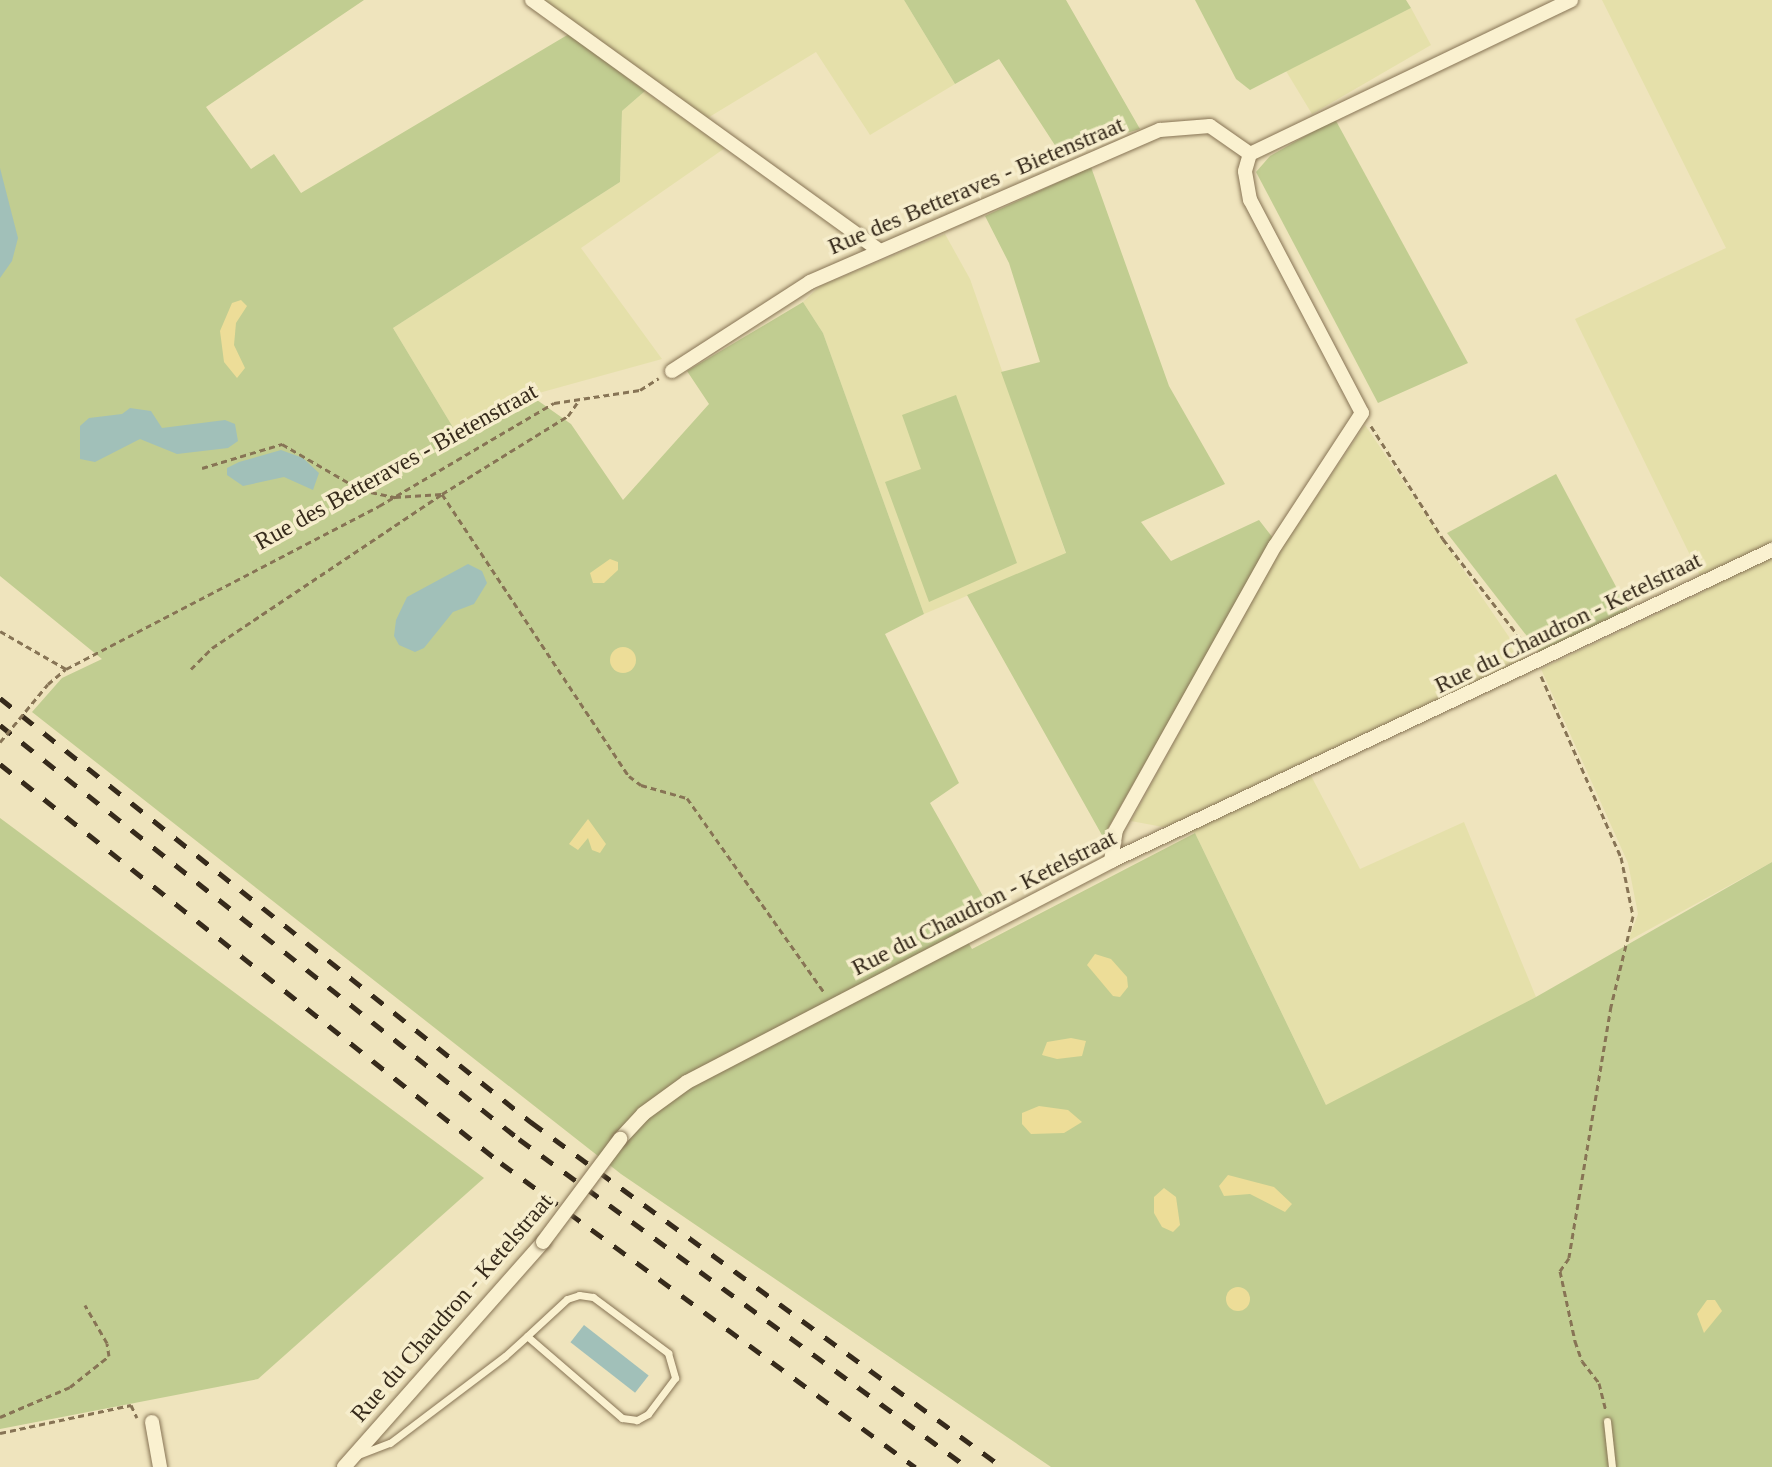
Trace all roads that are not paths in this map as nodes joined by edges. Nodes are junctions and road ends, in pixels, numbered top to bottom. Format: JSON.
{"nodes":[{"id":1,"x":532,"y":0,"type":"edge"},
{"id":2,"x":1571,"y":0,"type":"edge"},
{"id":3,"x":1250,"y":154,"type":"junction"},
{"id":4,"x":878,"y":250,"type":"junction"},
{"id":5,"x":672,"y":371,"type":"road end"},
{"id":6,"x":1772,"y":550,"type":"edge"},
{"id":7,"x":1111,"y":861,"type":"junction"},
{"id":8,"x":527,"y":1336,"type":"junction"},
{"id":9,"x":1607,"y":1421,"type":"road end"},
{"id":10,"x":152,"y":1422,"type":"dead end"},
{"id":11,"x":348,"y":1462,"type":"edge"},
{"id":12,"x":160,"y":1467,"type":"edge"},
{"id":13,"x":1612,"y":1467,"type":"edge"}],
"edges":[{"from":1,"to":4,"type":"street"},
{"from":2,"to":3,"type":"street"},
{"from":3,"to":4,"type":"street","name":"Rue des Betteraves - Bietenstraat"},
{"from":3,"to":7,"type":"street"},
{"from":4,"to":5,"type":"street","name":"Rue des Betteraves - Bietenstraat"},
{"from":6,"to":7,"type":"street","name":"Rue du Chaudron - Ketelstraat"},
{"from":7,"to":11,"type":"street","name":"Rue du Chaudron - Ketelstraat","bridge":true},
{"from":8,"to":8,"type":"lane"},
{"from":8,"to":11,"type":"lane"},
{"from":9,"to":13,"type":"lane"},
{"from":10,"to":12,"type":"street"}]}
